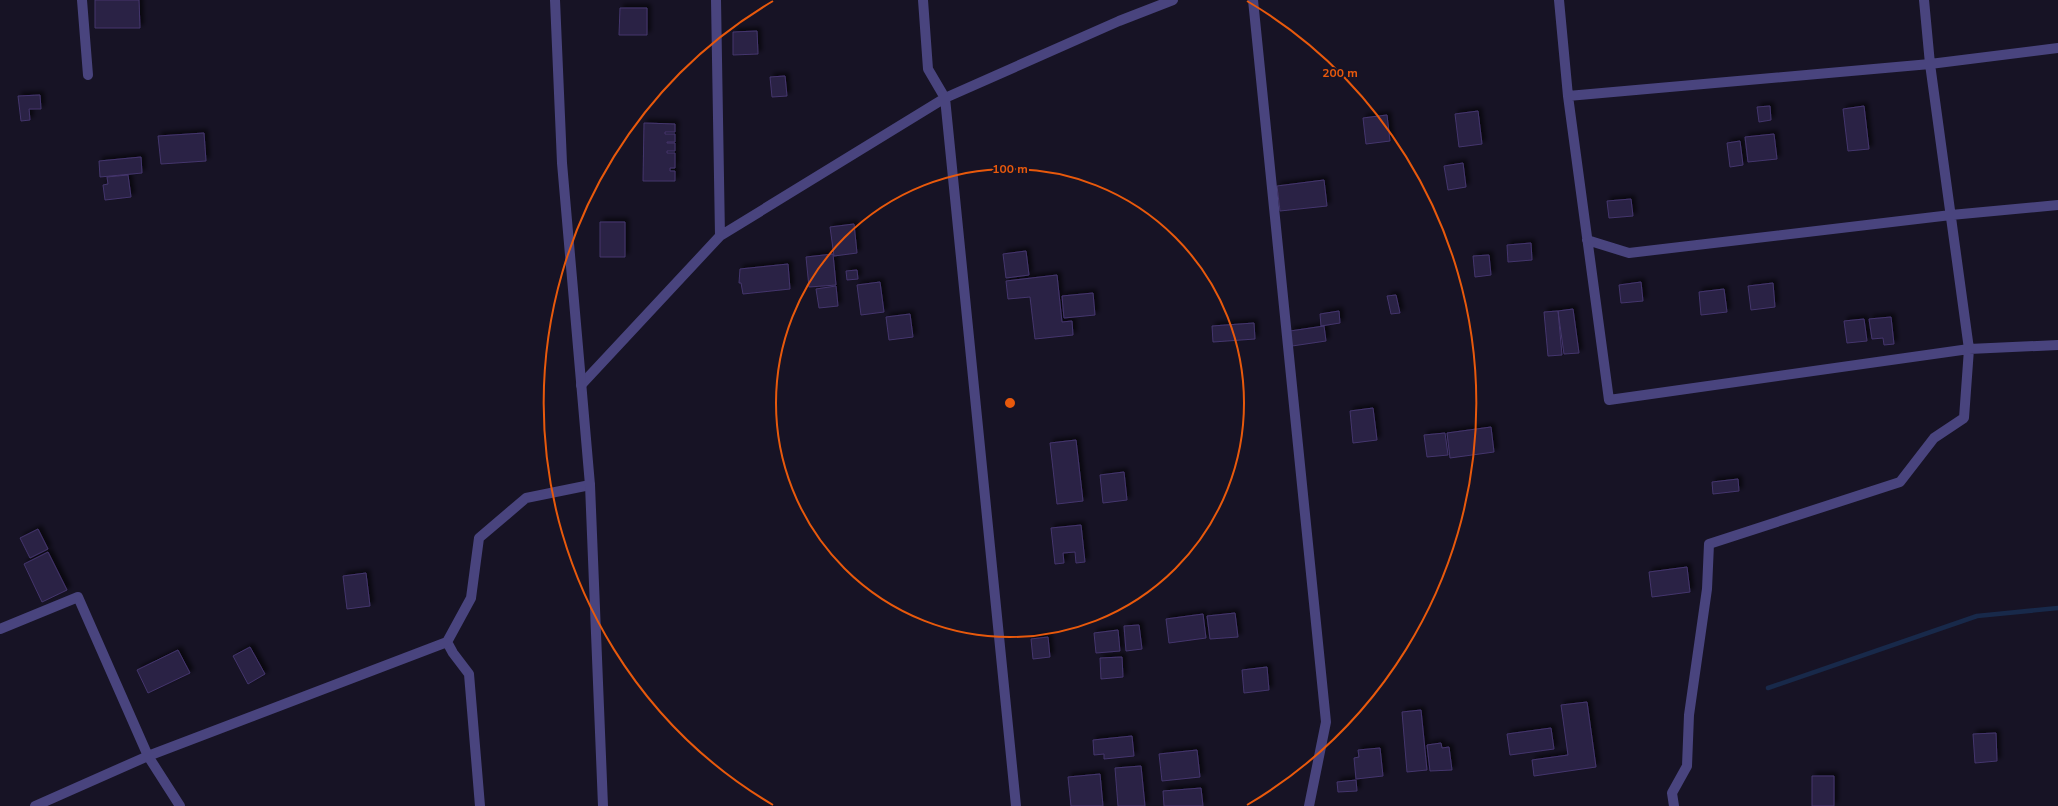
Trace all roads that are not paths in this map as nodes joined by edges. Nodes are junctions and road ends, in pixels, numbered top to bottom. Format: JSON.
{"nodes":[{"id":1,"x":82,"y":0,"type":"edge"},
{"id":2,"x":555,"y":0,"type":"edge"},
{"id":3,"x":716,"y":0,"type":"edge"},
{"id":4,"x":923,"y":0,"type":"edge"},
{"id":5,"x":1173,"y":0,"type":"edge"},
{"id":6,"x":1253,"y":0,"type":"edge"},
{"id":7,"x":1558,"y":0,"type":"edge"},
{"id":8,"x":1924,"y":0,"type":"edge"},
{"id":9,"x":2058,"y":48,"type":"edge"},
{"id":10,"x":1930,"y":64,"type":"junction"},
{"id":11,"x":88,"y":75,"type":"dead end"},
{"id":12,"x":1568,"y":96,"type":"junction"},
{"id":13,"x":945,"y":98,"type":"junction"},
{"id":14,"x":2058,"y":205,"type":"edge"},
{"id":15,"x":1951,"y":215,"type":"junction"},
{"id":16,"x":720,"y":236,"type":"junction"},
{"id":17,"x":1587,"y":240,"type":"junction"},
{"id":18,"x":2058,"y":345,"type":"edge"},
{"id":19,"x":1969,"y":349,"type":"junction"},
{"id":20,"x":581,"y":385,"type":"junction"},
{"id":21,"x":590,"y":485,"type":"junction"},
{"id":22,"x":0,"y":629,"type":"edge"},
{"id":23,"x":447,"y":642,"type":"junction"},
{"id":24,"x":148,"y":756,"type":"junction"},
{"id":25,"x":35,"y":806,"type":"edge"},
{"id":26,"x":180,"y":806,"type":"edge"},
{"id":27,"x":480,"y":806,"type":"edge"},
{"id":28,"x":603,"y":806,"type":"edge"},
{"id":29,"x":1016,"y":806,"type":"edge"},
{"id":30,"x":1309,"y":806,"type":"edge"},
{"id":31,"x":1674,"y":806,"type":"edge"}],
"edges":[{"from":1,"to":11,"type":"street"},
{"from":2,"to":20,"type":"street"},
{"from":3,"to":16,"type":"street"},
{"from":4,"to":13,"type":"street"},
{"from":5,"to":13,"type":"street"},
{"from":6,"to":30,"type":"street"},
{"from":7,"to":12,"type":"street"},
{"from":8,"to":10,"type":"street"},
{"from":9,"to":10,"type":"street"},
{"from":10,"to":12,"type":"street"},
{"from":10,"to":15,"type":"street"},
{"from":12,"to":17,"type":"street"},
{"from":13,"to":16,"type":"street"},
{"from":13,"to":29,"type":"street"},
{"from":14,"to":15,"type":"street"},
{"from":15,"to":17,"type":"street"},
{"from":15,"to":19,"type":"street"},
{"from":16,"to":20,"type":"street"},
{"from":17,"to":19,"type":"street"},
{"from":18,"to":19,"type":"street"},
{"from":19,"to":31,"type":"street"},
{"from":20,"to":21,"type":"street"},
{"from":21,"to":23,"type":"street"},
{"from":21,"to":28,"type":"street"},
{"from":22,"to":24,"type":"street"},
{"from":23,"to":24,"type":"street"},
{"from":23,"to":27,"type":"street"},
{"from":24,"to":25,"type":"street"},
{"from":24,"to":26,"type":"street"}]}
